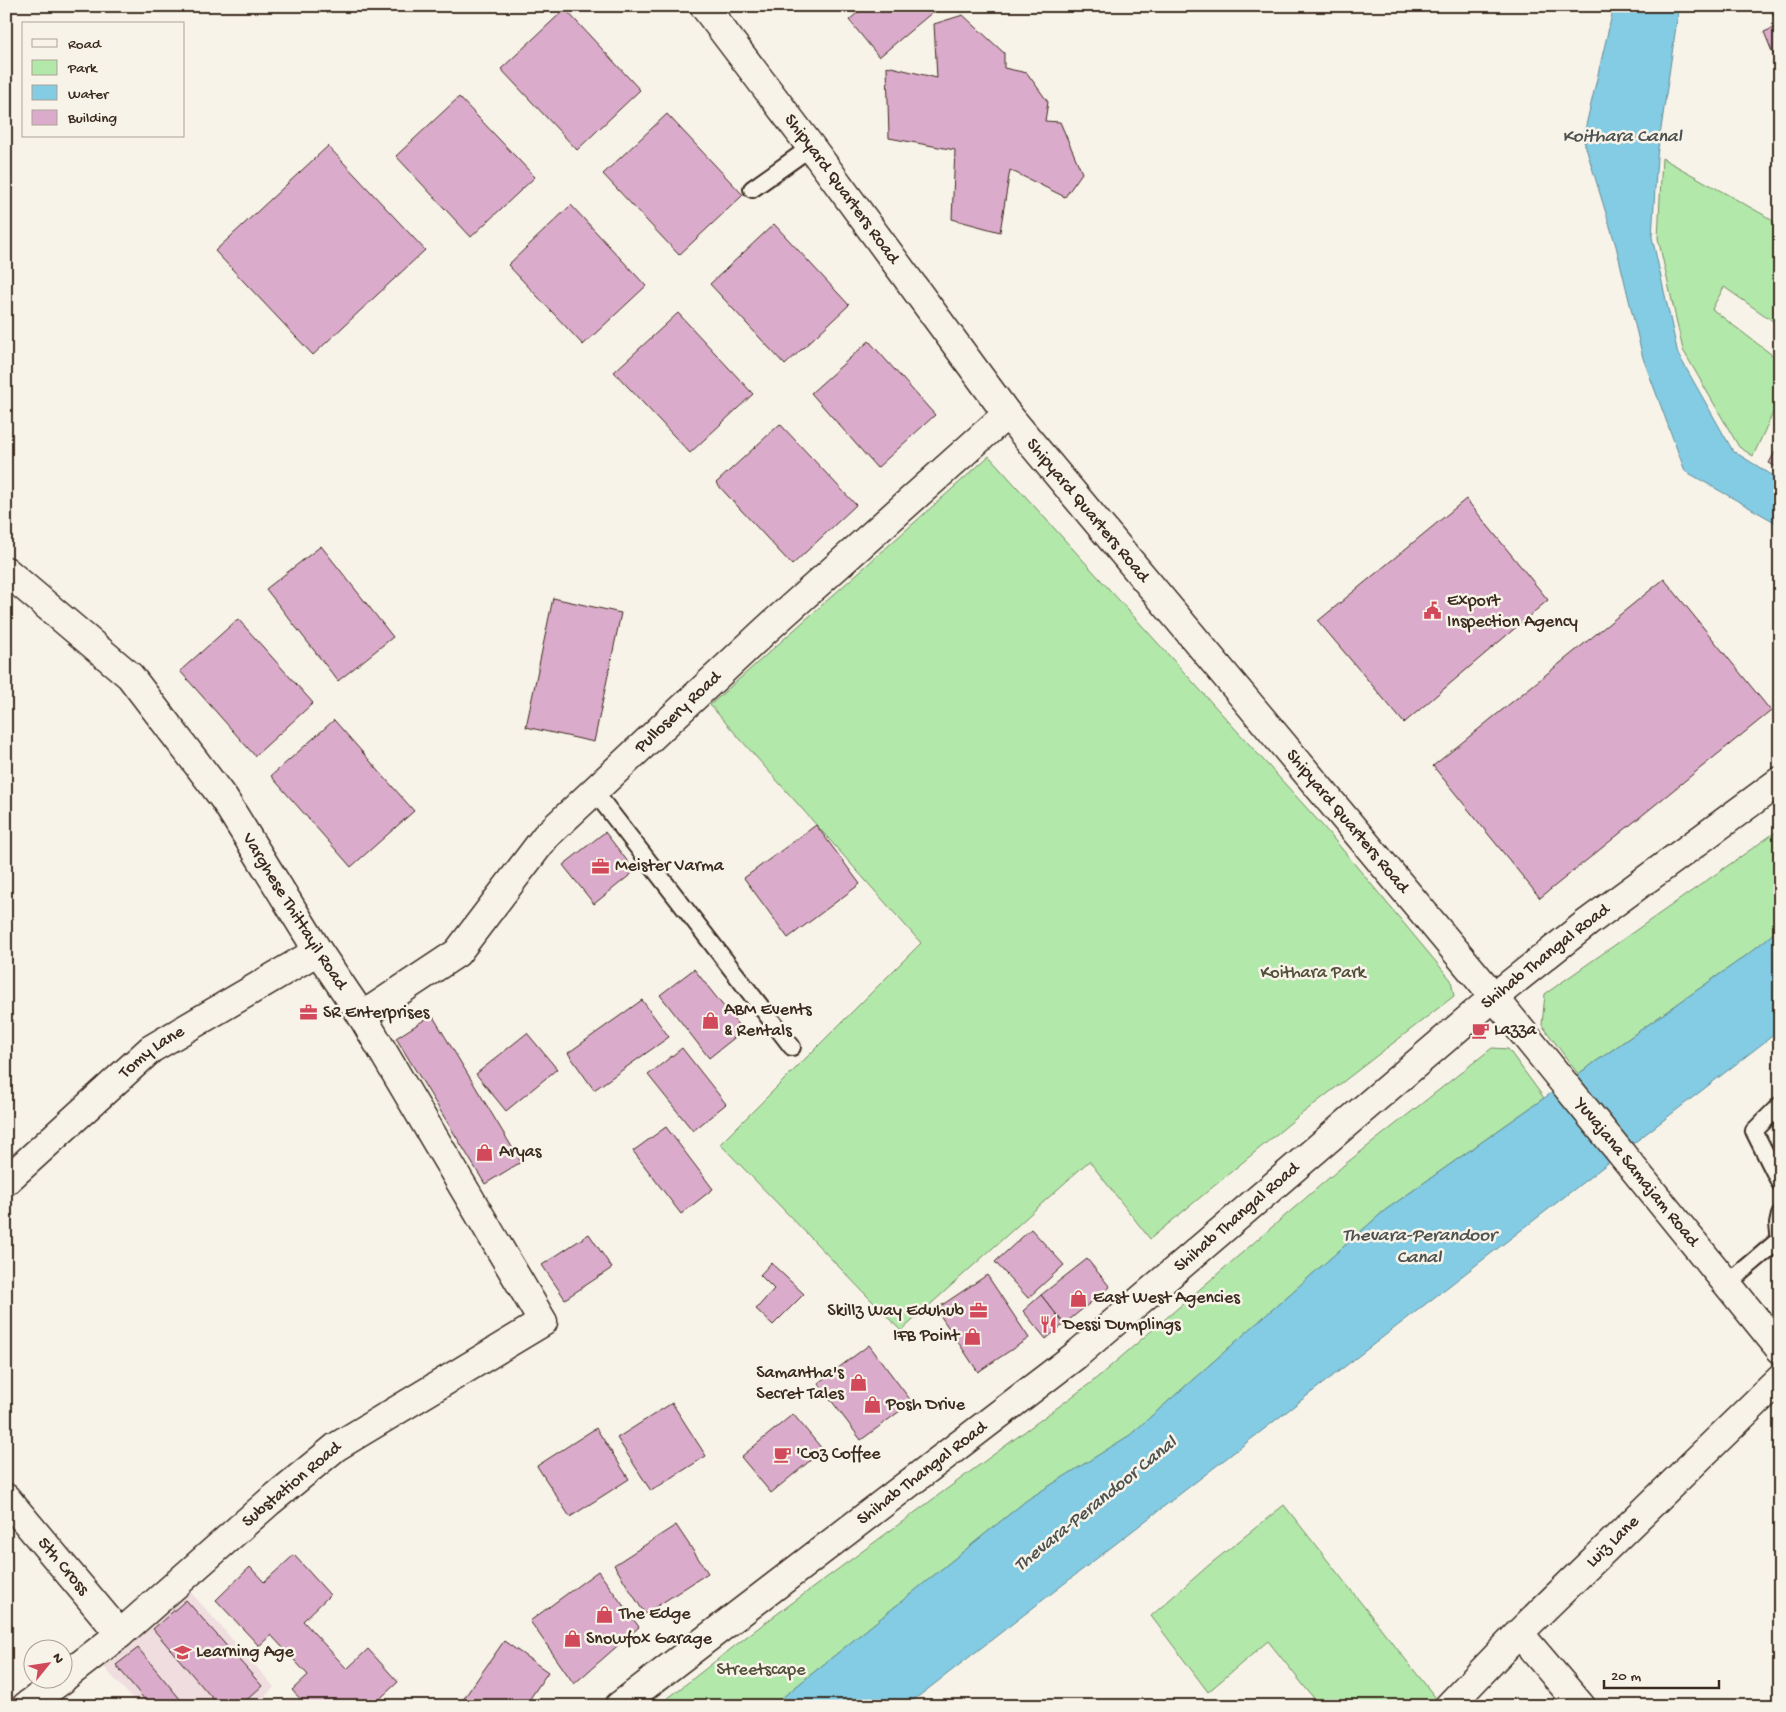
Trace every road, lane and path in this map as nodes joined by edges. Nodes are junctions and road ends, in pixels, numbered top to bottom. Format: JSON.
{"nodes":[{"id":1,"x":704,"y":6,"type":"edge"},
{"id":2,"x":811,"y":147,"type":"junction"},
{"id":3,"x":752,"y":189,"type":"dead end"},
{"id":4,"x":1007,"y":414,"type":"junction"},
{"id":5,"x":6,"y":571,"type":"edge"},
{"id":6,"x":1780,"y":781,"type":"edge"},
{"id":7,"x":594,"y":791,"type":"junction"},
{"id":8,"x":318,"y":951,"type":"junction"},
{"id":9,"x":1494,"y":997,"type":"junction"},
{"id":10,"x":362,"y":1016,"type":"junction"},
{"id":11,"x":792,"y":1046,"type":"dead end"},
{"id":12,"x":1780,"y":1105,"type":"edge"},
{"id":13,"x":6,"y":1181,"type":"edge"},
{"id":14,"x":1780,"y":1183,"type":"edge"},
{"id":15,"x":1780,"y":1215,"type":"edge"},
{"id":16,"x":1780,"y":1241,"type":"edge"},
{"id":17,"x":1727,"y":1284,"type":"junction"},
{"id":18,"x":543,"y":1322,"type":"joint"},
{"id":19,"x":1780,"y":1350,"type":"edge"},
{"id":20,"x":1780,"y":1380,"type":"edge"},
{"id":21,"x":6,"y":1498,"type":"edge"},
{"id":22,"x":1519,"y":1633,"type":"junction"},
{"id":23,"x":120,"y":1634,"type":"junction"},
{"id":24,"x":72,"y":1671,"type":"edge"},
{"id":25,"x":47,"y":1690,"type":"edge"},
{"id":26,"x":26,"y":1706,"type":"edge"},
{"id":27,"x":619,"y":1706,"type":"edge"},
{"id":28,"x":1449,"y":1706,"type":"edge"},
{"id":29,"x":1581,"y":1706,"type":"edge"}],
"edges":[{"from":1,"to":2,"type":"street","name":"Shipyard Quarters Road"},
{"from":2,"to":3,"type":"lane"},
{"from":2,"to":4,"type":"street","name":"Shipyard Quarters Road"},
{"from":4,"to":7,"type":"street","name":"Pullosery Road"},
{"from":4,"to":9,"type":"street","name":"Shipyard Quarters Road"},
{"from":5,"to":8,"type":"street","name":"Varghese Thittayil Road"},
{"from":6,"to":9,"type":"street","name":"Shihab Thangal Road"},
{"from":7,"to":10,"type":"street","name":"Pullosery Road"},
{"from":7,"to":11,"type":"lane"},
{"from":8,"to":10,"type":"street","name":"Varghese Thittayil Road"},
{"from":8,"to":13,"type":"street","name":"Tomy Lane"},
{"from":9,"to":17,"type":"street","name":"Yuvajana Samajam Road"},
{"from":9,"to":27,"type":"street","name":"Shihab Thangal Road"},
{"from":10,"to":18,"type":"street","name":"Varghese Thittayil Road"},
{"from":12,"to":14,"type":"lane"},
{"from":15,"to":16,"type":"lane"},
{"from":16,"to":17,"type":"lane"},
{"from":17,"to":19,"type":"street","name":"Yuvajana Samajam Road"},
{"from":18,"to":23,"type":"street","name":"Substation Road"},
{"from":20,"to":22,"type":"street","name":"Luiz Lane"},
{"from":21,"to":23,"type":"street","name":"5th Cross"},
{"from":22,"to":28,"type":"street","name":"Luiz Lane"},
{"from":22,"to":29,"type":"street"},
{"from":23,"to":24,"type":"street","name":"Substation Road"},
{"from":25,"to":26,"type":"street","name":"Substation Road"}]}
